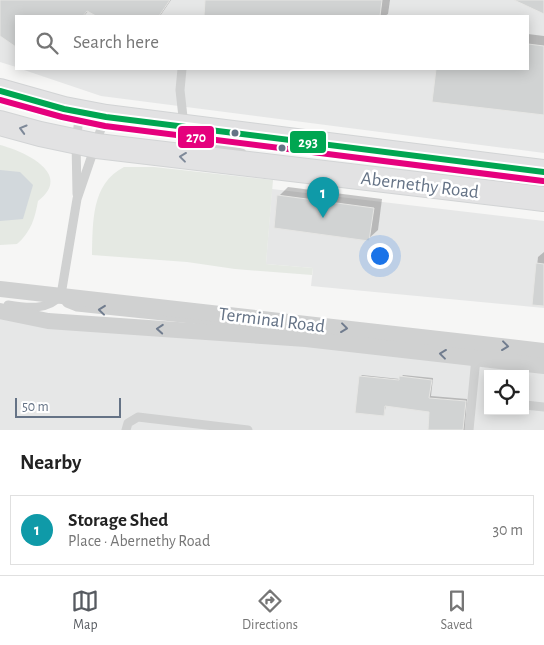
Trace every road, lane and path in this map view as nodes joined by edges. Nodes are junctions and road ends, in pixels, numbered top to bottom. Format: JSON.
{"nodes":[{"id":1,"x":182,"y":70,"type":"edge"},
{"id":2,"x":0,"y":91,"type":"edge"},
{"id":3,"x":80,"y":112,"type":"junction"},
{"id":4,"x":106,"y":117,"type":"junction"},
{"id":5,"x":0,"y":122,"type":"edge"},
{"id":6,"x":184,"y":126,"type":"junction"},
{"id":7,"x":86,"y":142,"type":"junction"},
{"id":8,"x":273,"y":168,"type":"junction"},
{"id":9,"x":544,"y":172,"type":"edge"},
{"id":10,"x":77,"y":199,"type":"junction"},
{"id":11,"x":544,"y":199,"type":"edge"},
{"id":12,"x":0,"y":288,"type":"edge"},
{"id":13,"x":61,"y":295,"type":"junction"},
{"id":14,"x":0,"y":304,"type":"edge"},
{"id":15,"x":0,"y":311,"type":"edge"},
{"id":16,"x":306,"y":339,"type":"junction"},
{"id":17,"x":544,"y":351,"type":"edge"},
{"id":18,"x":476,"y":358,"type":"junction"},
{"id":19,"x":544,"y":366,"type":"edge"},
{"id":20,"x":529,"y":405,"type":"edge"},
{"id":21,"x":544,"y":407,"type":"edge"},
{"id":22,"x":126,"y":430,"type":"edge"},
{"id":23,"x":248,"y":430,"type":"edge"},
{"id":24,"x":469,"y":430,"type":"edge"}],
"edges":[{"from":1,"to":6,"type":"lane"},
{"from":2,"to":3,"type":"main road","name":"Abernethy Road"},
{"from":3,"to":4,"type":"main road","name":"Abernethy Road"},
{"from":3,"to":7,"type":"lane"},
{"from":4,"to":6,"type":"main road","name":"Abernethy Road"},
{"from":4,"to":7,"type":"lane"},
{"from":7,"to":5,"type":"main road","name":"Abernethy Road","one_way":true},
{"from":6,"to":8,"type":"lane"},
{"from":6,"to":9,"type":"main road","name":"Abernethy Road"},
{"from":8,"to":7,"type":"main road","name":"Abernethy Road","one_way":true},
{"from":7,"to":10,"type":"lane"},
{"from":7,"to":10,"type":"lane"},
{"from":8,"to":11,"type":"main road","name":"Abernethy Road"},
{"from":10,"to":13,"type":"lane"},
{"from":12,"to":13,"type":"street","name":"Terminal Road"},
{"from":13,"to":14,"type":"lane"},
{"from":16,"to":13,"type":"lane","one_way":true},
{"from":13,"to":17,"type":"street","name":"Terminal Road","one_way":true},
{"from":16,"to":15,"type":"street","one_way":true},
{"from":18,"to":16,"type":"street","one_way":true},
{"from":18,"to":19,"type":"street"},
{"from":18,"to":24,"type":"lane"},
{"from":20,"to":21,"type":"lane"},
{"from":22,"to":23,"type":"lane"}]}
